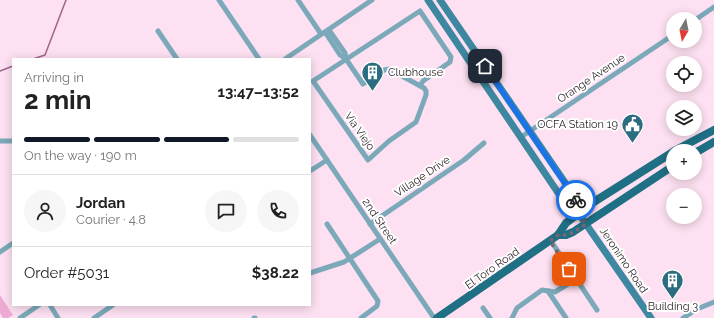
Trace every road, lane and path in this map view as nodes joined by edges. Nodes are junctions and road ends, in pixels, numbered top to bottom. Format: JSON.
{"nodes":[{"id":1,"x":219,"y":0,"type":"edge"},
{"id":2,"x":298,"y":0,"type":"edge"},
{"id":3,"x":372,"y":0,"type":"edge"},
{"id":4,"x":428,"y":0,"type":"edge"},
{"id":5,"x":440,"y":0,"type":"edge"},
{"id":6,"x":714,"y":8,"type":"edge"},
{"id":7,"x":702,"y":16,"type":"edge"},
{"id":8,"x":158,"y":31,"type":"dead end"},
{"id":9,"x":325,"y":32,"type":"junction"},
{"id":10,"x":666,"y":40,"type":"edge"},
{"id":11,"x":176,"y":58,"type":"edge"},
{"id":12,"x":258,"y":58,"type":"edge"},
{"id":13,"x":286,"y":58,"type":"edge"},
{"id":14,"x":346,"y":59,"type":"junction"},
{"id":15,"x":420,"y":86,"type":"junction"},
{"id":16,"x":714,"y":130,"type":"edge"},
{"id":17,"x":530,"y":132,"type":"junction"},
{"id":18,"x":311,"y":136,"type":"edge"},
{"id":19,"x":521,"y":137,"type":"junction"},
{"id":20,"x":12,"y":140,"type":"edge"},
{"id":21,"x":0,"y":141,"type":"edge"},
{"id":22,"x":714,"y":142,"type":"edge"},
{"id":23,"x":484,"y":143,"type":"dead end"},
{"id":24,"x":687,"y":144,"type":"edge"},
{"id":25,"x":702,"y":149,"type":"edge"},
{"id":26,"x":666,"y":156,"type":"edge"},
{"id":27,"x":327,"y":160,"type":"junction"},
{"id":28,"x":311,"y":170,"type":"edge"},
{"id":29,"x":666,"y":171,"type":"edge"},
{"id":30,"x":579,"y":214,"type":"junction"},
{"id":31,"x":327,"y":224,"type":"dead end"},
{"id":32,"x":370,"y":224,"type":"junction"},
{"id":33,"x":586,"y":224,"type":"junction"},
{"id":34,"x":558,"y":235,"type":"junction"},
{"id":35,"x":380,"y":239,"type":"junction"},
{"id":36,"x":550,"y":241,"type":"junction"},
{"id":37,"x":12,"y":246,"type":"edge"},
{"id":38,"x":0,"y":252,"type":"edge"},
{"id":39,"x":350,"y":258,"type":"junction"},
{"id":40,"x":311,"y":273,"type":"edge"},
{"id":41,"x":576,"y":279,"type":"junction"},
{"id":42,"x":548,"y":291,"type":"junction"},
{"id":43,"x":714,"y":302,"type":"edge"},
{"id":44,"x":38,"y":306,"type":"edge"},
{"id":45,"x":51,"y":306,"type":"edge"},
{"id":46,"x":112,"y":306,"type":"edge"},
{"id":47,"x":484,"y":308,"type":"dead end"},
{"id":48,"x":597,"y":310,"type":"dead end"},
{"id":49,"x":20,"y":318,"type":"edge"},
{"id":50,"x":58,"y":318,"type":"edge"},
{"id":51,"x":94,"y":318,"type":"edge"},
{"id":52,"x":361,"y":318,"type":"edge"},
{"id":53,"x":434,"y":318,"type":"edge"},
{"id":54,"x":437,"y":318,"type":"edge"},
{"id":55,"x":490,"y":318,"type":"edge"},
{"id":56,"x":512,"y":318,"type":"edge"},
{"id":57,"x":566,"y":318,"type":"edge"},
{"id":58,"x":651,"y":318,"type":"edge"},
{"id":59,"x":683,"y":318,"type":"edge"}],
"edges":[{"from":1,"to":12,"type":"street"},
{"from":2,"to":9,"type":"street"},
{"from":3,"to":9,"type":"street"},
{"from":4,"to":19,"type":"main road","name":"Jeronimo Road"},
{"from":5,"to":17,"type":"main road","name":"Jeronimo Road"},
{"from":6,"to":7,"type":"street"},
{"from":8,"to":11,"type":"street"},
{"from":9,"to":13,"type":"street"},
{"from":9,"to":14,"type":"street"},
{"from":10,"to":17,"type":"street","name":"Orange Avenue"},
{"from":14,"to":15,"type":"street"},
{"from":14,"to":15,"type":"street","name":"Via Viejo"},
{"from":14,"to":15,"type":"street","name":"Via Viejo"},
{"from":16,"to":24,"type":"main road","name":"El Toro Road"},
{"from":17,"to":19,"type":"street","name":"Orange Avenue"},
{"from":17,"to":30,"type":"main road","name":"Jeronimo Road"},
{"from":18,"to":27,"type":"street","name":"2nd Street"},
{"from":19,"to":30,"type":"main road","name":"Jeronimo Road"},
{"from":20,"to":21,"type":"street"},
{"from":22,"to":25,"type":"main road"},
{"from":23,"to":32,"type":"street","name":"Village Drive"},
{"from":26,"to":30,"type":"main road","name":"El Toro Road"},
{"from":27,"to":28,"type":"street"},
{"from":27,"to":32,"type":"street","name":"2nd Street"},
{"from":29,"to":33,"type":"main road","name":"El Toro Road"},
{"from":30,"to":33,"type":"main road","name":"Jeronimo Road"},
{"from":30,"to":34,"type":"main road","name":"El Toro Road"},
{"from":31,"to":39,"type":"street"},
{"from":32,"to":35,"type":"street","name":"2nd Street"},
{"from":33,"to":34,"type":"main road","name":"El Toro Road"},
{"from":33,"to":58,"type":"main road","name":"Jeronimo Road"},
{"from":34,"to":36,"type":"main road","name":"El Toro Road"},
{"from":35,"to":39,"type":"street"},
{"from":35,"to":53,"type":"street","name":"2nd Street"},
{"from":36,"to":41,"type":"street"},
{"from":36,"to":54,"type":"main road","name":"El Toro Road"},
{"from":37,"to":38,"type":"street"},
{"from":39,"to":40,"type":"street"},
{"from":39,"to":52,"type":"street"},
{"from":41,"to":42,"type":"street"},
{"from":41,"to":48,"type":"street"},
{"from":42,"to":56,"type":"street"},
{"from":42,"to":57,"type":"street"},
{"from":43,"to":59,"type":"street"},
{"from":44,"to":49,"type":"street"},
{"from":45,"to":50,"type":"street"},
{"from":46,"to":51,"type":"street"},
{"from":47,"to":55,"type":"street"}]}
